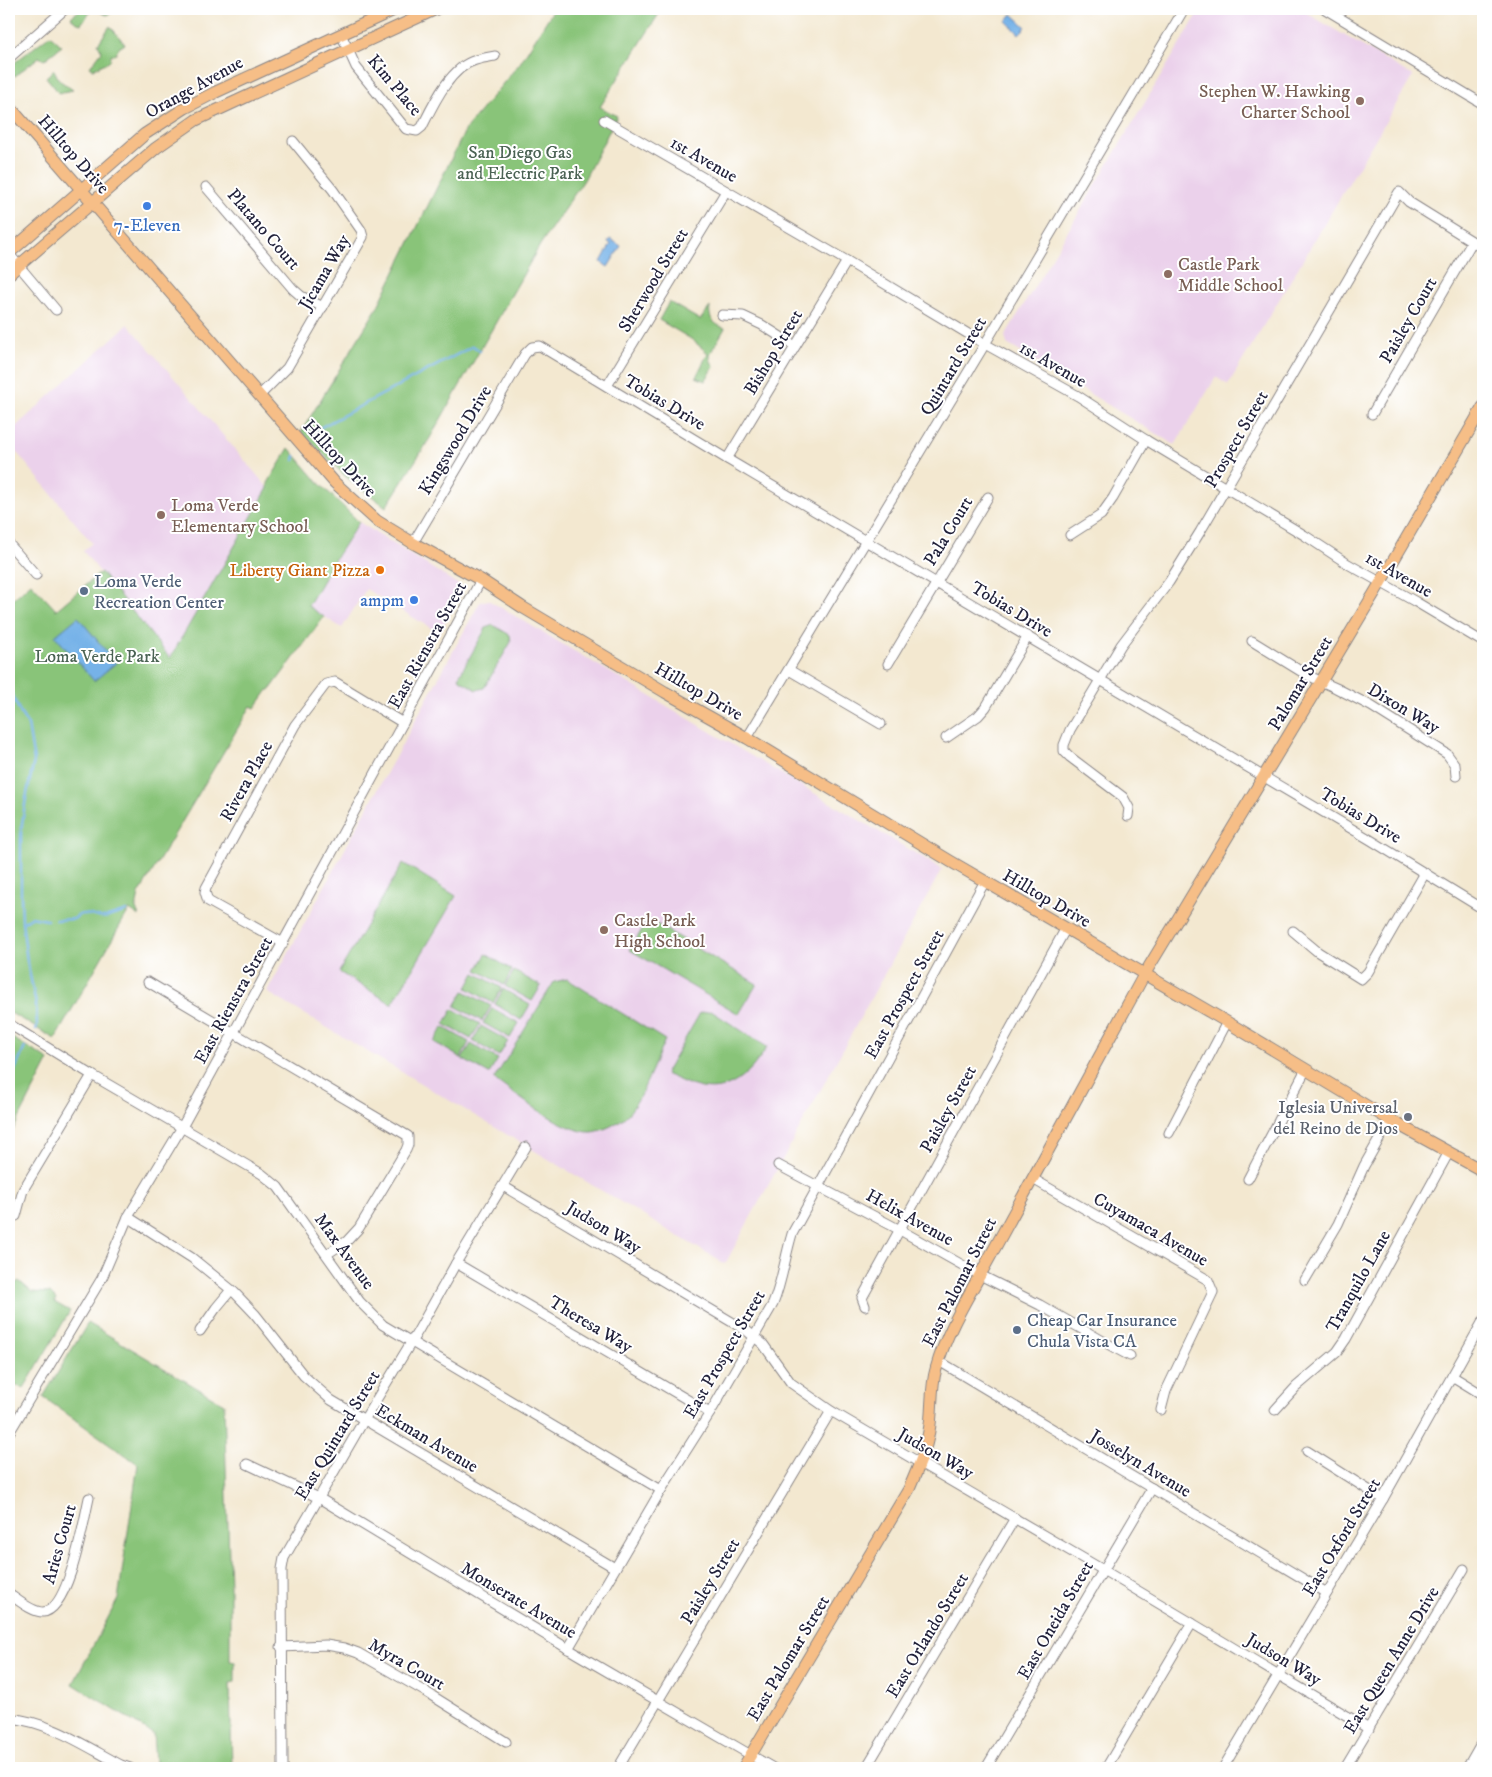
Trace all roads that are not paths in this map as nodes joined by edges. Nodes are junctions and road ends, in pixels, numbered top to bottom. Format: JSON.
{"nodes":[{"id":1,"x":66,"y":9,"type":"edge"},
{"id":2,"x":396,"y":9,"type":"edge"},
{"id":3,"x":436,"y":9,"type":"edge"},
{"id":4,"x":1184,"y":9,"type":"edge"},
{"id":5,"x":1325,"y":9,"type":"edge"},
{"id":6,"x":341,"y":34,"type":"junction"},
{"id":7,"x":348,"y":49,"type":"junction"},
{"id":8,"x":495,"y":56,"type":"dead end"},
{"id":9,"x":9,"y":58,"type":"edge"},
{"id":10,"x":1483,"y":104,"type":"edge"},
{"id":11,"x":9,"y":106,"type":"edge"},
{"id":12,"x":604,"y":120,"type":"dead end"},
{"id":13,"x":293,"y":141,"type":"dead end"},
{"id":14,"x":206,"y":187,"type":"dead end"},
{"id":15,"x":81,"y":189,"type":"junction"},
{"id":16,"x":726,"y":191,"type":"junction"},
{"id":17,"x":92,"y":202,"type":"junction"},
{"id":18,"x":1472,"y":242,"type":"junction"},
{"id":19,"x":1483,"y":248,"type":"edge"},
{"id":20,"x":9,"y":254,"type":"edge"},
{"id":21,"x":847,"y":261,"type":"junction"},
{"id":22,"x":18,"y":265,"type":"junction"},
{"id":23,"x":9,"y":274,"type":"edge"},
{"id":24,"x":323,"y":306,"type":"junction"},
{"id":25,"x":56,"y":310,"type":"dead end"},
{"id":26,"x":722,"y":314,"type":"dead end"},
{"id":27,"x":985,"y":344,"type":"junction"},
{"id":28,"x":795,"y":346,"type":"junction"},
{"id":29,"x":525,"y":354,"type":"joint"},
{"id":30,"x":607,"y":386,"type":"junction"},
{"id":31,"x":260,"y":395,"type":"junction"},
{"id":32,"x":1483,"y":407,"type":"edge"},
{"id":33,"x":1372,"y":414,"type":"dead end"},
{"id":34,"x":1146,"y":440,"type":"junction"},
{"id":35,"x":727,"y":459,"type":"junction"},
{"id":36,"x":1226,"y":486,"type":"junction"},
{"id":37,"x":988,"y":497,"type":"dead end"},
{"id":38,"x":1070,"y":535,"type":"dead end"},
{"id":39,"x":866,"y":540,"type":"junction"},
{"id":40,"x":413,"y":543,"type":"junction"},
{"id":41,"x":9,"y":544,"type":"edge"},
{"id":42,"x":36,"y":575,"type":"dead end"},
{"id":43,"x":481,"y":580,"type":"junction"},
{"id":44,"x":936,"y":582,"type":"junction"},
{"id":45,"x":1381,"y":583,"type":"junction"},
{"id":46,"x":1028,"y":636,"type":"junction"},
{"id":47,"x":1252,"y":641,"type":"dead end"},
{"id":48,"x":1483,"y":642,"type":"edge"},
{"id":49,"x":888,"y":664,"type":"dead end"},
{"id":50,"x":789,"y":670,"type":"junction"},
{"id":51,"x":1100,"y":680,"type":"junction"},
{"id":52,"x":1321,"y":682,"type":"junction"},
{"id":53,"x":403,"y":723,"type":"junction"},
{"id":54,"x":882,"y":724,"type":"dead end"},
{"id":55,"x":747,"y":738,"type":"junction"},
{"id":56,"x":946,"y":738,"type":"dead end"},
{"id":57,"x":1264,"y":776,"type":"junction"},
{"id":58,"x":1456,"y":776,"type":"dead end"},
{"id":59,"x":1128,"y":816,"type":"dead end"},
{"id":60,"x":1425,"y":873,"type":"junction"},
{"id":61,"x":985,"y":881,"type":"junction"},
{"id":62,"x":1483,"y":910,"type":"edge"},
{"id":63,"x":1066,"y":928,"type":"junction"},
{"id":64,"x":1293,"y":932,"type":"dead end"},
{"id":65,"x":283,"y":943,"type":"junction"},
{"id":66,"x":1144,"y":975,"type":"junction"},
{"id":67,"x":148,"y":982,"type":"dead end"},
{"id":68,"x":1227,"y":1022,"type":"junction"},
{"id":69,"x":9,"y":1024,"type":"edge"},
{"id":70,"x":233,"y":1032,"type":"junction"},
{"id":71,"x":1306,"y":1069,"type":"junction"},
{"id":72,"x":92,"y":1075,"type":"junction"},
{"id":73,"x":1390,"y":1120,"type":"junction"},
{"id":74,"x":182,"y":1127,"type":"junction"},
{"id":75,"x":1169,"y":1134,"type":"dead end"},
{"id":76,"x":526,"y":1147,"type":"dead end"},
{"id":77,"x":1449,"y":1152,"type":"junction"},
{"id":78,"x":778,"y":1165,"type":"dead end"},
{"id":79,"x":1483,"y":1171,"type":"edge"},
{"id":80,"x":1032,"y":1179,"type":"junction"},
{"id":81,"x":1248,"y":1179,"type":"dead end"},
{"id":82,"x":503,"y":1186,"type":"junction"},
{"id":83,"x":818,"y":1186,"type":"junction"},
{"id":84,"x":16,"y":1216,"type":"dead end"},
{"id":85,"x":128,"y":1217,"type":"junction"},
{"id":86,"x":900,"y":1230,"type":"junction"},
{"id":87,"x":327,"y":1254,"type":"junction"},
{"id":88,"x":456,"y":1263,"type":"junction"},
{"id":89,"x":980,"y":1275,"type":"junction"},
{"id":90,"x":1305,"y":1280,"type":"dead end"},
{"id":91,"x":231,"y":1290,"type":"junction"},
{"id":92,"x":865,"y":1306,"type":"dead end"},
{"id":93,"x":1483,"y":1321,"type":"edge"},
{"id":94,"x":200,"y":1331,"type":"dead end"},
{"id":95,"x":755,"y":1337,"type":"junction"},
{"id":96,"x":412,"y":1342,"type":"junction"},
{"id":97,"x":1130,"y":1356,"type":"dead end"},
{"id":98,"x":939,"y":1361,"type":"junction"},
{"id":99,"x":1452,"y":1376,"type":"junction"},
{"id":100,"x":1483,"y":1395,"type":"edge"},
{"id":101,"x":1161,"y":1410,"type":"dead end"},
{"id":102,"x":1275,"y":1410,"type":"dead end"},
{"id":103,"x":831,"y":1411,"type":"junction"},
{"id":104,"x":710,"y":1413,"type":"junction"},
{"id":105,"x":364,"y":1420,"type":"junction"},
{"id":106,"x":9,"y":1433,"type":"edge"},
{"id":107,"x":1307,"y":1451,"type":"dead end"},
{"id":108,"x":920,"y":1462,"type":"junction"},
{"id":109,"x":247,"y":1464,"type":"dead end"},
{"id":110,"x":1152,"y":1488,"type":"junction"},
{"id":111,"x":661,"y":1490,"type":"junction"},
{"id":112,"x":89,"y":1498,"type":"dead end"},
{"id":113,"x":319,"y":1498,"type":"junction"},
{"id":114,"x":1383,"y":1499,"type":"junction"},
{"id":115,"x":1015,"y":1518,"type":"junction"},
{"id":116,"x":615,"y":1568,"type":"junction"},
{"id":117,"x":1464,"y":1569,"type":"dead end"},
{"id":118,"x":1103,"y":1570,"type":"junction"},
{"id":119,"x":1327,"y":1593,"type":"junction"},
{"id":120,"x":9,"y":1594,"type":"edge"},
{"id":121,"x":1192,"y":1623,"type":"junction"},
{"id":122,"x":281,"y":1647,"type":"junction"},
{"id":123,"x":568,"y":1649,"type":"junction"},
{"id":124,"x":1279,"y":1674,"type":"junction"},
{"id":125,"x":658,"y":1702,"type":"junction"},
{"id":126,"x":9,"y":1718,"type":"edge"},
{"id":127,"x":1369,"y":1729,"type":"junction"},
{"id":128,"x":1483,"y":1740,"type":"edge"},
{"id":129,"x":506,"y":1742,"type":"dead end"},
{"id":130,"x":751,"y":1756,"type":"junction"},
{"id":131,"x":130,"y":1768,"type":"edge"},
{"id":132,"x":283,"y":1768,"type":"edge"},
{"id":133,"x":618,"y":1768,"type":"edge"},
{"id":134,"x":743,"y":1768,"type":"edge"},
{"id":135,"x":773,"y":1768,"type":"edge"},
{"id":136,"x":866,"y":1768,"type":"edge"},
{"id":137,"x":986,"y":1768,"type":"edge"},
{"id":138,"x":1106,"y":1768,"type":"edge"},
{"id":139,"x":1224,"y":1768,"type":"edge"},
{"id":140,"x":1345,"y":1768,"type":"edge"},
{"id":141,"x":1467,"y":1768,"type":"edge"}],
"edges":[{"from":1,"to":9,"type":"street"},
{"from":2,"to":6,"type":"main road","name":"Orange Avenue"},
{"from":3,"to":7,"type":"main road"},
{"from":4,"to":27,"type":"street","name":"Quintard Street"},
{"from":5,"to":10,"type":"street"},
{"from":6,"to":7,"type":"street","name":"Kim Place"},
{"from":6,"to":15,"type":"main road","name":"Orange Avenue"},
{"from":7,"to":8,"type":"street","name":"Kim Place"},
{"from":7,"to":17,"type":"main road"},
{"from":11,"to":15,"type":"main road","name":"Hilltop Drive"},
{"from":12,"to":16,"type":"street","name":"1st Avenue"},
{"from":13,"to":24,"type":"street","name":"Jicama Way"},
{"from":14,"to":24,"type":"street","name":"Platano Court"},
{"from":15,"to":17,"type":"main road","name":"Hilltop Drive"},
{"from":15,"to":20,"type":"main road","name":"Orange Avenue"},
{"from":16,"to":21,"type":"street","name":"1st Avenue"},
{"from":16,"to":30,"type":"street","name":"Sherwood Street"},
{"from":17,"to":22,"type":"main road"},
{"from":17,"to":31,"type":"main road","name":"Hilltop Drive"},
{"from":18,"to":19,"type":"street"},
{"from":18,"to":33,"type":"street","name":"Paisley Court"},
{"from":18,"to":36,"type":"street","name":"Prospect Street"},
{"from":20,"to":22,"type":"street"},
{"from":21,"to":27,"type":"street","name":"1st Avenue"},
{"from":21,"to":28,"type":"street","name":"Bishop Street"},
{"from":22,"to":23,"type":"main road"},
{"from":22,"to":25,"type":"street"},
{"from":24,"to":31,"type":"street","name":"Jicama Way"},
{"from":26,"to":28,"type":"street"},
{"from":27,"to":34,"type":"street","name":"1st Avenue"},
{"from":27,"to":39,"type":"street","name":"Quintard Street"},
{"from":28,"to":35,"type":"street","name":"Bishop Street"},
{"from":29,"to":30,"type":"street","name":"Tobias Drive"},
{"from":29,"to":40,"type":"street","name":"Kingswood Drive"},
{"from":30,"to":35,"type":"street","name":"Tobias Drive"},
{"from":31,"to":40,"type":"main road","name":"Hilltop Drive"},
{"from":32,"to":45,"type":"main road","name":"Palomar Street"},
{"from":34,"to":36,"type":"street","name":"1st Avenue"},
{"from":34,"to":38,"type":"street"},
{"from":35,"to":39,"type":"street","name":"Tobias Drive"},
{"from":36,"to":45,"type":"street","name":"1st Avenue"},
{"from":36,"to":51,"type":"street","name":"Prospect Street"},
{"from":37,"to":44,"type":"street","name":"Pala Court"},
{"from":39,"to":44,"type":"street","name":"Tobias Drive"},
{"from":39,"to":50,"type":"street","name":"Quintard Street"},
{"from":40,"to":43,"type":"main road","name":"Hilltop Drive"},
{"from":41,"to":42,"type":"street"},
{"from":43,"to":53,"type":"street","name":"East Rienstra Street"},
{"from":43,"to":55,"type":"main road","name":"Hilltop Drive"},
{"from":44,"to":46,"type":"street","name":"Tobias Drive"},
{"from":44,"to":49,"type":"street","name":"Pala Court"},
{"from":45,"to":48,"type":"street","name":"1st Avenue"},
{"from":45,"to":52,"type":"main road","name":"Palomar Street"},
{"from":46,"to":51,"type":"street","name":"Tobias Drive"},
{"from":46,"to":56,"type":"street"},
{"from":47,"to":52,"type":"street","name":"Dixon Way"},
{"from":50,"to":54,"type":"street"},
{"from":50,"to":55,"type":"street","name":"Quintard Street"},
{"from":51,"to":57,"type":"street","name":"Tobias Drive"},
{"from":51,"to":59,"type":"street","name":"Prospect Street"},
{"from":52,"to":57,"type":"main road","name":"Palomar Street"},
{"from":52,"to":58,"type":"street","name":"Dixon Way"},
{"from":53,"to":65,"type":"street","name":"East Rienstra Street"},
{"from":53,"to":65,"type":"street","name":"Rivera Place"},
{"from":55,"to":61,"type":"main road","name":"Hilltop Drive"},
{"from":57,"to":60,"type":"street","name":"Tobias Drive"},
{"from":57,"to":66,"type":"main road","name":"Palomar Street"},
{"from":60,"to":62,"type":"street","name":"Tobias Drive"},
{"from":60,"to":64,"type":"street"},
{"from":61,"to":63,"type":"main road","name":"Hilltop Drive"},
{"from":61,"to":83,"type":"street","name":"East Prospect Street"},
{"from":63,"to":66,"type":"main road","name":"Hilltop Drive"},
{"from":63,"to":86,"type":"street","name":"Paisley Street"},
{"from":65,"to":70,"type":"street","name":"East Rienstra Street"},
{"from":66,"to":68,"type":"main road","name":"Hilltop Drive"},
{"from":66,"to":80,"type":"main road","name":"East Palomar Street"},
{"from":67,"to":70,"type":"street"},
{"from":68,"to":71,"type":"main road","name":"Hilltop Drive"},
{"from":68,"to":75,"type":"street"},
{"from":69,"to":72,"type":"street","name":"Max Avenue"},
{"from":70,"to":74,"type":"street","name":"East Rienstra Street"},
{"from":70,"to":87,"type":"street"},
{"from":71,"to":73,"type":"main road","name":"Hilltop Drive"},
{"from":71,"to":81,"type":"street"},
{"from":72,"to":74,"type":"street","name":"Max Avenue"},
{"from":72,"to":84,"type":"street"},
{"from":73,"to":77,"type":"main road","name":"Hilltop Drive"},
{"from":73,"to":90,"type":"street"},
{"from":74,"to":85,"type":"street","name":"East Rienstra Street"},
{"from":74,"to":87,"type":"street","name":"Max Avenue"},
{"from":76,"to":82,"type":"street","name":"East Quintard Street"},
{"from":77,"to":79,"type":"main road","name":"Hilltop Drive"},
{"from":77,"to":102,"type":"street","name":"Tranquilo Lane"},
{"from":78,"to":83,"type":"street","name":"Helix Avenue"},
{"from":80,"to":89,"type":"main road","name":"East Palomar Street"},
{"from":80,"to":101,"type":"street","name":"Cuyamaca Avenue"},
{"from":82,"to":88,"type":"street","name":"East Quintard Street"},
{"from":82,"to":95,"type":"street","name":"Judson Way"},
{"from":83,"to":86,"type":"street","name":"Helix Avenue"},
{"from":83,"to":95,"type":"street","name":"East Prospect Street"},
{"from":85,"to":91,"type":"street","name":"Eckman Avenue"},
{"from":85,"to":106,"type":"street","name":"East Rienstra Street"},
{"from":86,"to":89,"type":"street","name":"Helix Avenue"},
{"from":86,"to":92,"type":"street","name":"Paisley Street"},
{"from":87,"to":96,"type":"street","name":"Max Avenue"},
{"from":88,"to":96,"type":"street","name":"East Quintard Street"},
{"from":88,"to":104,"type":"street","name":"Theresa Way"},
{"from":89,"to":97,"type":"street","name":"Helix Avenue"},
{"from":89,"to":98,"type":"main road","name":"East Palomar Street"},
{"from":91,"to":94,"type":"street"},
{"from":91,"to":105,"type":"street","name":"Eckman Avenue"},
{"from":93,"to":99,"type":"street","name":"East Oxford Street"},
{"from":95,"to":103,"type":"street","name":"Judson Way"},
{"from":95,"to":104,"type":"street","name":"East Prospect Street"},
{"from":96,"to":105,"type":"street","name":"East Quintard Street"},
{"from":96,"to":111,"type":"street","name":"Max Avenue"},
{"from":98,"to":108,"type":"main road","name":"East Palomar Street"},
{"from":98,"to":110,"type":"street","name":"Josselyn Avenue"},
{"from":99,"to":100,"type":"street"},
{"from":99,"to":114,"type":"street","name":"East Oxford Street"},
{"from":103,"to":108,"type":"street","name":"Judson Way"},
{"from":103,"to":125,"type":"street","name":"Paisley Street"},
{"from":104,"to":111,"type":"street","name":"East Prospect Street"},
{"from":105,"to":113,"type":"street","name":"East Quintard Street"},
{"from":105,"to":116,"type":"street","name":"Eckman Avenue"},
{"from":107,"to":114,"type":"street"},
{"from":108,"to":115,"type":"street","name":"Judson Way"},
{"from":108,"to":130,"type":"main road","name":"East Palomar Street"},
{"from":109,"to":113,"type":"street","name":"Monserate Avenue"},
{"from":110,"to":118,"type":"street","name":"East Oneida Street"},
{"from":110,"to":119,"type":"street","name":"Josselyn Avenue"},
{"from":111,"to":116,"type":"street","name":"East Prospect Street"},
{"from":112,"to":120,"type":"street","name":"Aries Court"},
{"from":113,"to":122,"type":"street","name":"East Quintard Street"},
{"from":113,"to":123,"type":"street","name":"Monserate Avenue"},
{"from":114,"to":119,"type":"street","name":"East Oxford Street"},
{"from":115,"to":118,"type":"street","name":"Judson Way"},
{"from":115,"to":136,"type":"street","name":"East Orlando Street"},
{"from":116,"to":123,"type":"street","name":"East Prospect Street"},
{"from":117,"to":127,"type":"street","name":"East Queen Anne Drive"},
{"from":118,"to":121,"type":"street","name":"Judson Way"},
{"from":118,"to":137,"type":"street","name":"East Oneida Street"},
{"from":119,"to":124,"type":"street","name":"East Oxford Street"},
{"from":121,"to":124,"type":"street","name":"Judson Way"},
{"from":121,"to":138,"type":"street"},
{"from":122,"to":129,"type":"street","name":"Myra Court"},
{"from":122,"to":132,"type":"street","name":"East Quintard Street"},
{"from":123,"to":125,"type":"street","name":"Monserate Avenue"},
{"from":124,"to":127,"type":"street","name":"Judson Way"},
{"from":124,"to":139,"type":"street","name":"East Oxford Street"},
{"from":125,"to":130,"type":"street","name":"Monserate Avenue"},
{"from":125,"to":133,"type":"street","name":"Paisley Street"},
{"from":126,"to":131,"type":"street"},
{"from":127,"to":140,"type":"street","name":"East Queen Anne Drive"},
{"from":128,"to":141,"type":"street"},
{"from":130,"to":134,"type":"main road","name":"East Palomar Street"},
{"from":130,"to":135,"type":"street","name":"Monserate Avenue"}]}
